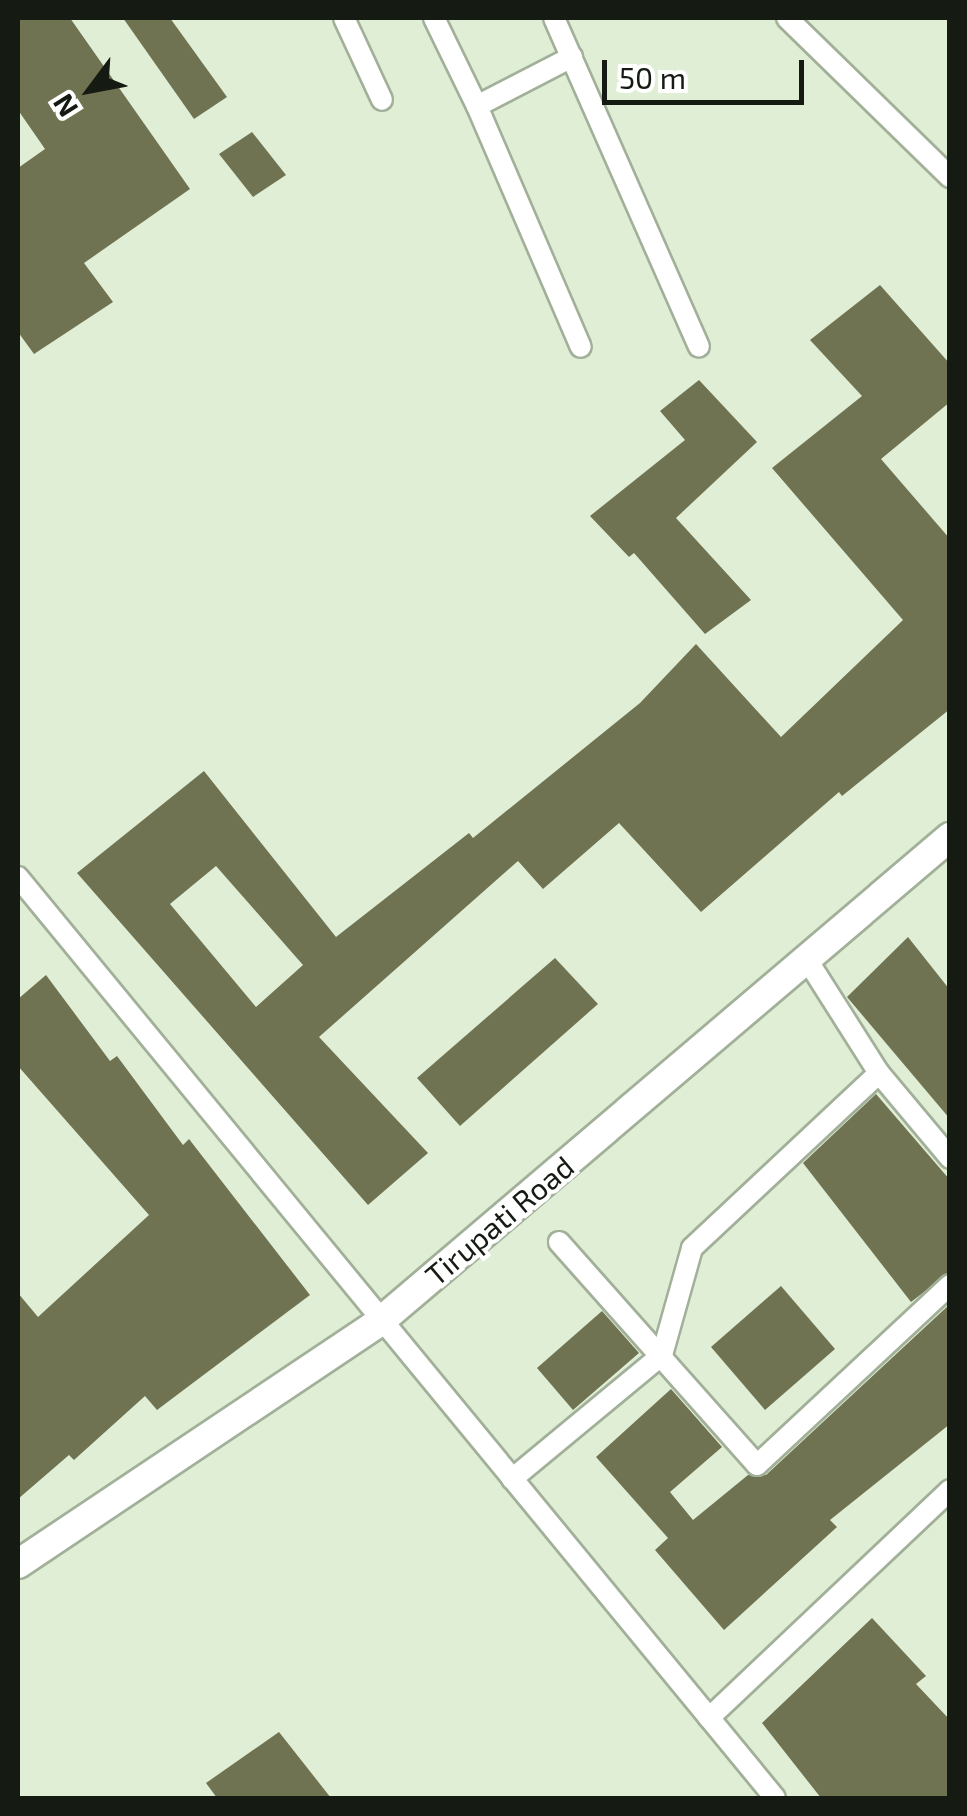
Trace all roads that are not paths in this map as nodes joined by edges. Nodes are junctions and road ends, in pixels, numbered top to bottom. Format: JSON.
{"nodes":[{"id":1,"x":344,"y":18,"type":"edge"},
{"id":2,"x":434,"y":18,"type":"edge"},
{"id":3,"x":554,"y":18,"type":"edge"},
{"id":4,"x":787,"y":18,"type":"edge"},
{"id":5,"x":572,"y":56,"type":"junction"},
{"id":6,"x":382,"y":100,"type":"dead end"},
{"id":7,"x":477,"y":106,"type":"junction"},
{"id":8,"x":950,"y":178,"type":"edge"},
{"id":9,"x":698,"y":346,"type":"dead end"},
{"id":10,"x":581,"y":347,"type":"dead end"},
{"id":11,"x":950,"y":836,"type":"edge"},
{"id":12,"x":18,"y":877,"type":"edge"},
{"id":13,"x":806,"y":958,"type":"junction"},
{"id":14,"x":879,"y":1073,"type":"junction"},
{"id":15,"x":950,"y":1158,"type":"edge"},
{"id":16,"x":560,"y":1242,"type":"dead end"},
{"id":17,"x":950,"y":1285,"type":"edge"},
{"id":18,"x":382,"y":1320,"type":"junction"},
{"id":19,"x":662,"y":1356,"type":"junction"},
{"id":20,"x":512,"y":1479,"type":"junction"},
{"id":21,"x":950,"y":1490,"type":"edge"},
{"id":22,"x":18,"y":1564,"type":"edge"},
{"id":23,"x":709,"y":1718,"type":"junction"},
{"id":24,"x":775,"y":1798,"type":"edge"}],
"edges":[{"from":1,"to":6,"type":"street"},
{"from":2,"to":7,"type":"street"},
{"from":3,"to":5,"type":"street"},
{"from":4,"to":8,"type":"street"},
{"from":5,"to":7,"type":"street"},
{"from":5,"to":9,"type":"street"},
{"from":7,"to":10,"type":"street"},
{"from":11,"to":13,"type":"street","name":"Tirupati Road"},
{"from":12,"to":18,"type":"street"},
{"from":13,"to":14,"type":"street"},
{"from":13,"to":18,"type":"street","name":"Tirupati Road"},
{"from":14,"to":15,"type":"street"},
{"from":14,"to":19,"type":"street"},
{"from":16,"to":19,"type":"street"},
{"from":17,"to":19,"type":"street"},
{"from":18,"to":20,"type":"street"},
{"from":18,"to":22,"type":"street","name":"Tirupati Road"},
{"from":19,"to":20,"type":"street"},
{"from":20,"to":23,"type":"street"},
{"from":21,"to":23,"type":"street"},
{"from":23,"to":24,"type":"street"}]}
